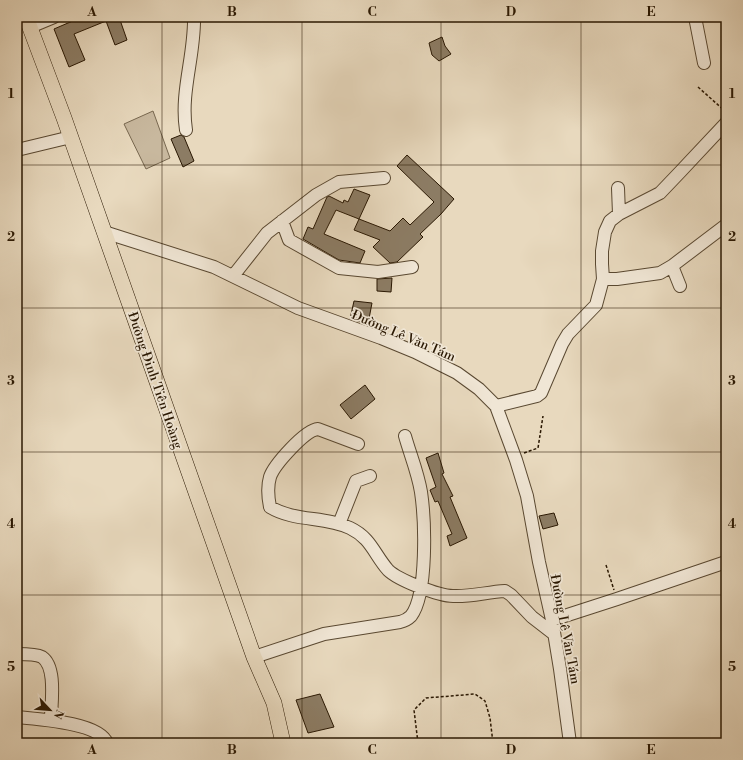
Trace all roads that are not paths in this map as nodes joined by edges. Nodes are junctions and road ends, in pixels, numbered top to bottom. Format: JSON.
{"nodes":[{"id":1,"x":54,"y":17,"type":"edge"},
{"id":2,"x":194,"y":17,"type":"edge"},
{"id":3,"x":695,"y":17,"type":"edge"},
{"id":4,"x":24,"y":25,"type":"edge"},
{"id":5,"x":704,"y":63,"type":"dead end"},
{"id":6,"x":726,"y":123,"type":"edge"},
{"id":7,"x":186,"y":130,"type":"dead end"},
{"id":8,"x":71,"y":137,"type":"junction"},
{"id":9,"x":17,"y":150,"type":"edge"},
{"id":10,"x":384,"y":178,"type":"dead end"},
{"id":11,"x":618,"y":188,"type":"dead end"},
{"id":12,"x":619,"y":214,"type":"junction"},
{"id":13,"x":282,"y":221,"type":"junction"},
{"id":14,"x":726,"y":225,"type":"edge"},
{"id":15,"x":104,"y":232,"type":"junction"},
{"id":16,"x":672,"y":266,"type":"junction"},
{"id":17,"x":412,"y":267,"type":"dead end"},
{"id":18,"x":233,"y":276,"type":"junction"},
{"id":19,"x":603,"y":279,"type":"junction"},
{"id":20,"x":680,"y":286,"type":"dead end"},
{"id":21,"x":496,"y":406,"type":"junction"},
{"id":22,"x":405,"y":436,"type":"dead end"},
{"id":23,"x":358,"y":444,"type":"dead end"},
{"id":24,"x":370,"y":476,"type":"dead end"},
{"id":25,"x":339,"y":524,"type":"junction"},
{"id":26,"x":726,"y":562,"type":"edge"},
{"id":27,"x":421,"y":587,"type":"junction"},
{"id":28,"x":552,"y":620,"type":"junction"},
{"id":29,"x":554,"y":634,"type":"junction"},
{"id":30,"x":17,"y":654,"type":"edge"},
{"id":31,"x":254,"y":657,"type":"junction"},
{"id":32,"x":17,"y":717,"type":"edge"},
{"id":33,"x":51,"y":720,"type":"junction"},
{"id":34,"x":107,"y":743,"type":"edge"},
{"id":35,"x":283,"y":743,"type":"edge"},
{"id":36,"x":570,"y":743,"type":"edge"}],
"edges":[{"from":1,"to":4,"type":"street"},
{"from":2,"to":7,"type":"street"},
{"from":3,"to":5,"type":"street"},
{"from":4,"to":8,"type":"main road","name":"Đường Đinh Tiên Hoàng"},
{"from":6,"to":12,"type":"street"},
{"from":8,"to":9,"type":"street"},
{"from":8,"to":15,"type":"main road","name":"Đường Đinh Tiên Hoàng"},
{"from":10,"to":13,"type":"street"},
{"from":11,"to":12,"type":"street"},
{"from":12,"to":19,"type":"street"},
{"from":13,"to":17,"type":"street"},
{"from":13,"to":18,"type":"street"},
{"from":14,"to":16,"type":"street"},
{"from":15,"to":18,"type":"street","name":"Đường Lê Văn Tám"},
{"from":15,"to":31,"type":"main road","name":"Đường Đinh Tiên Hoàng"},
{"from":16,"to":19,"type":"street"},
{"from":16,"to":20,"type":"street"},
{"from":18,"to":21,"type":"street","name":"Đường Lê Văn Tám"},
{"from":19,"to":21,"type":"street"},
{"from":21,"to":28,"type":"street","name":"Đường Lê Văn Tám"},
{"from":22,"to":27,"type":"street"},
{"from":23,"to":25,"type":"street"},
{"from":24,"to":25,"type":"street"},
{"from":25,"to":27,"type":"street"},
{"from":26,"to":28,"type":"street"},
{"from":27,"to":29,"type":"street"},
{"from":27,"to":31,"type":"street"},
{"from":28,"to":29,"type":"street","name":"Đường Lê Văn Tám"},
{"from":29,"to":36,"type":"street","name":"Đường Lê Văn Tám"},
{"from":30,"to":33,"type":"street"},
{"from":31,"to":35,"type":"main road","name":"Đường Đinh Tiên Hoàng"},
{"from":32,"to":33,"type":"street"},
{"from":33,"to":34,"type":"street"}]}
